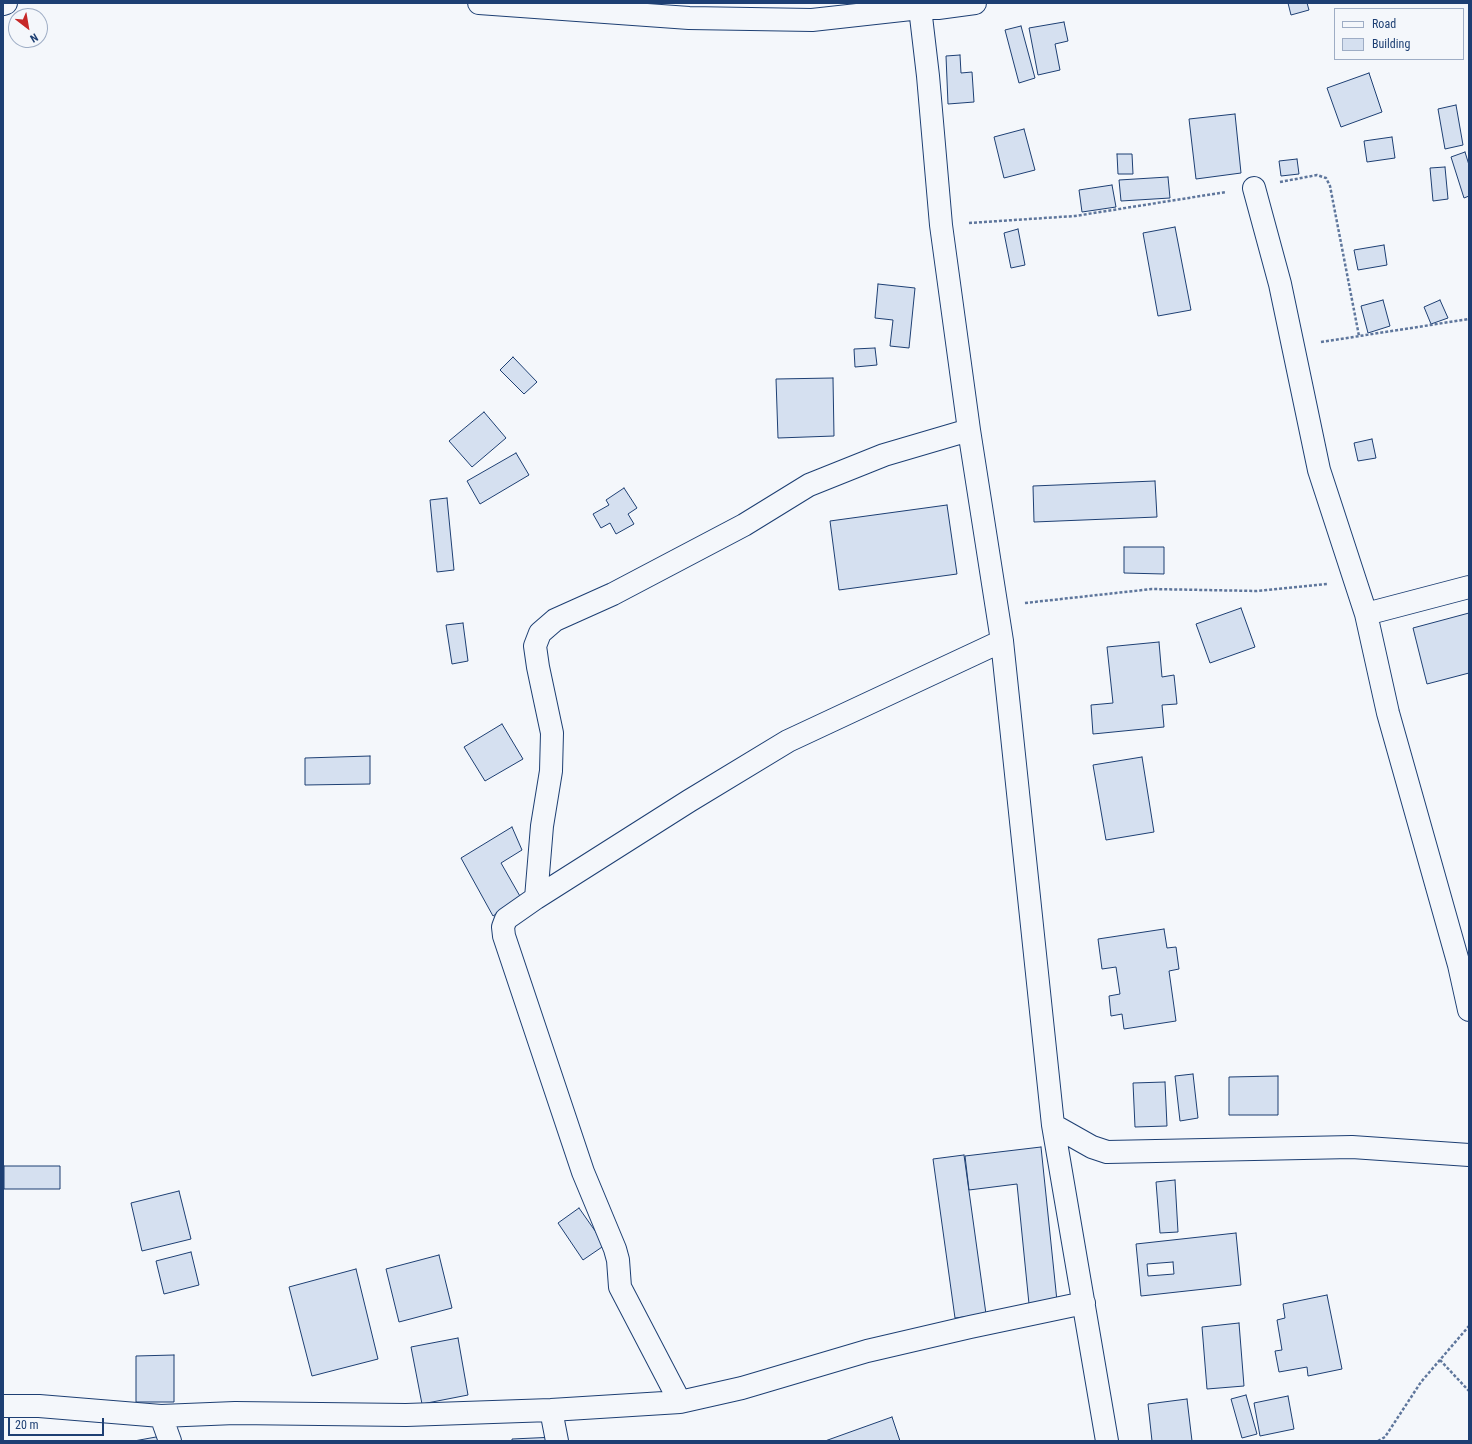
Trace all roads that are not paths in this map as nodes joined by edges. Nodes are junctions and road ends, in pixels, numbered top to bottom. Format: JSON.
{"nodes":[{"id":1,"x":6,"y":3,"type":"edge"},
{"id":2,"x":479,"y":3,"type":"edge"},
{"id":3,"x":975,"y":3,"type":"edge"},
{"id":4,"x":3,"y":4,"type":"edge"},
{"id":5,"x":931,"y":6,"type":"edge"},
{"id":6,"x":1254,"y":188,"type":"road end"},
{"id":7,"x":969,"y":430,"type":"junction"},
{"id":8,"x":1469,"y":587,"type":"edge"},
{"id":9,"x":1366,"y":614,"type":"junction"},
{"id":10,"x":1002,"y":641,"type":"junction"},
{"id":11,"x":536,"y":898,"type":"junction"},
{"id":12,"x":1464,"y":964,"type":"edge"},
{"id":13,"x":1469,"y":1010,"type":"edge"},
{"id":14,"x":1053,"y":1125,"type":"junction"},
{"id":15,"x":1469,"y":1155,"type":"edge"},
{"id":16,"x":1084,"y":1303,"type":"junction"},
{"id":17,"x":680,"y":1402,"type":"junction"},
{"id":18,"x":3,"y":1406,"type":"edge"},
{"id":19,"x":551,"y":1410,"type":"junction"},
{"id":20,"x":161,"y":1416,"type":"junction"},
{"id":21,"x":170,"y":1441,"type":"edge"},
{"id":22,"x":557,"y":1441,"type":"edge"},
{"id":23,"x":1107,"y":1441,"type":"edge"}],
"edges":[{"from":1,"to":4,"type":"street"},
{"from":2,"to":5,"type":"street"},
{"from":3,"to":5,"type":"street"},
{"from":5,"to":7,"type":"street"},
{"from":6,"to":9,"type":"street"},
{"from":7,"to":10,"type":"street"},
{"from":7,"to":11,"type":"street"},
{"from":8,"to":9,"type":"street"},
{"from":9,"to":12,"type":"street"},
{"from":10,"to":11,"type":"street"},
{"from":10,"to":14,"type":"street"},
{"from":11,"to":17,"type":"street"},
{"from":12,"to":13,"type":"street"},
{"from":14,"to":15,"type":"street"},
{"from":14,"to":16,"type":"street"},
{"from":16,"to":17,"type":"street"},
{"from":16,"to":23,"type":"street"},
{"from":17,"to":19,"type":"street"},
{"from":18,"to":20,"type":"street"},
{"from":19,"to":20,"type":"street"},
{"from":19,"to":22,"type":"street"},
{"from":20,"to":21,"type":"street"}]}
